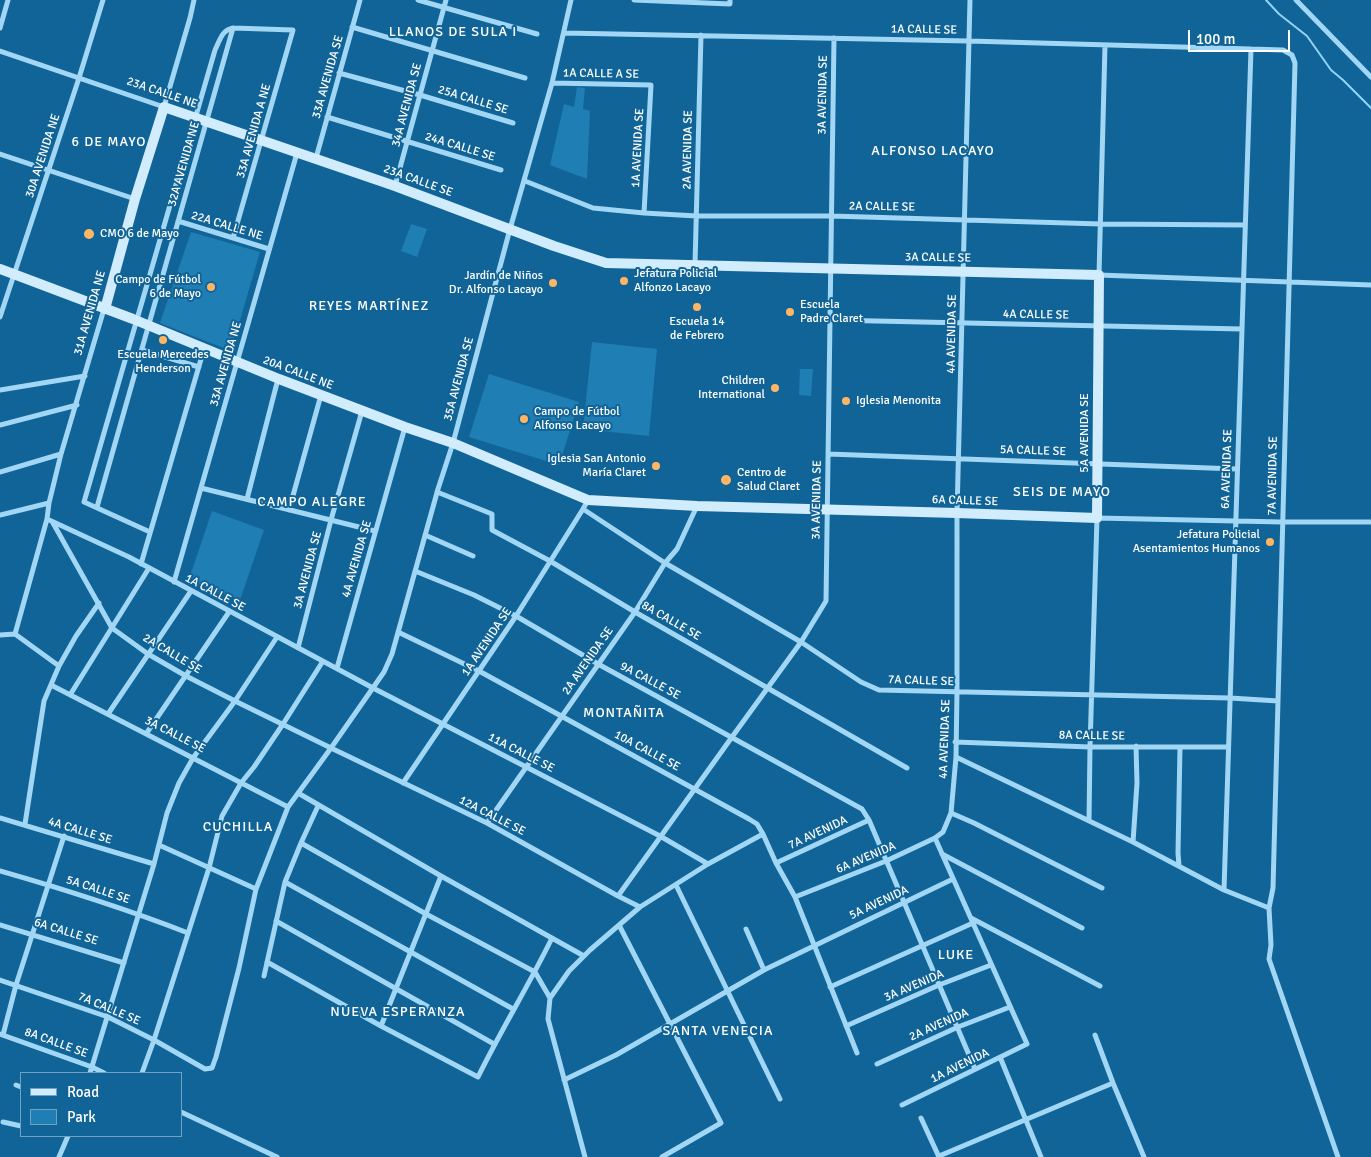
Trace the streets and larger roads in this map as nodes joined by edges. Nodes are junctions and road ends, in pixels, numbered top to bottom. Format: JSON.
{"nodes":[{"id":1,"x":8,"y":0,"type":"edge"},
{"id":2,"x":102,"y":0,"type":"edge"},
{"id":3,"x":194,"y":0,"type":"edge"},
{"id":4,"x":360,"y":0,"type":"edge"},
{"id":5,"x":418,"y":0,"type":"edge"},
{"id":6,"x":446,"y":0,"type":"edge"},
{"id":7,"x":571,"y":0,"type":"edge"},
{"id":8,"x":634,"y":0,"type":"edge"},
{"id":9,"x":970,"y":0,"type":"edge"},
{"id":10,"x":1296,"y":0,"type":"edge"},
{"id":11,"x":730,"y":2,"type":"edge"},
{"id":12,"x":444,"y":7,"type":"junction"},
{"id":13,"x":352,"y":27,"type":"junction"},
{"id":14,"x":0,"y":28,"type":"edge"},
{"id":15,"x":233,"y":28,"type":"junction"},
{"id":16,"x":564,"y":33,"type":"junction"},
{"id":17,"x":537,"y":34,"type":"dead end"},
{"id":18,"x":701,"y":36,"type":"junction"},
{"id":19,"x":834,"y":38,"type":"junction"},
{"id":20,"x":969,"y":41,"type":"junction"},
{"id":21,"x":1105,"y":45,"type":"junction"},
{"id":22,"x":1251,"y":49,"type":"junction"},
{"id":23,"x":432,"y":50,"type":"junction"},
{"id":24,"x":1283,"y":50,"type":"joint"},
{"id":25,"x":0,"y":51,"type":"edge"},
{"id":26,"x":339,"y":73,"type":"junction"},
{"id":27,"x":1371,"y":77,"type":"edge"},
{"id":28,"x":79,"y":78,"type":"junction"},
{"id":29,"x":525,"y":78,"type":"dead end"},
{"id":30,"x":552,"y":83,"type":"junction"},
{"id":31,"x":651,"y":85,"type":"joint"},
{"id":32,"x":420,"y":94,"type":"junction"},
{"id":33,"x":164,"y":107,"type":"junction"},
{"id":34,"x":327,"y":117,"type":"junction"},
{"id":35,"x":207,"y":121,"type":"junction"},
{"id":36,"x":513,"y":123,"type":"dead end"},
{"id":37,"x":261,"y":140,"type":"junction"},
{"id":38,"x":407,"y":142,"type":"junction"},
{"id":39,"x":297,"y":152,"type":"junction"},
{"id":40,"x":0,"y":154,"type":"edge"},
{"id":41,"x":315,"y":159,"type":"junction"},
{"id":42,"x":49,"y":170,"type":"junction"},
{"id":43,"x":501,"y":170,"type":"dead end"},
{"id":44,"x":524,"y":181,"type":"junction"},
{"id":45,"x":395,"y":186,"type":"junction"},
{"id":46,"x":135,"y":199,"type":"junction"},
{"id":47,"x":644,"y":213,"type":"junction"},
{"id":48,"x":697,"y":216,"type":"junction"},
{"id":49,"x":831,"y":216,"type":"junction"},
{"id":50,"x":965,"y":219,"type":"junction"},
{"id":51,"x":178,"y":221,"type":"junction"},
{"id":52,"x":1101,"y":224,"type":"junction"},
{"id":53,"x":1245,"y":225,"type":"junction"},
{"id":54,"x":510,"y":229,"type":"junction"},
{"id":55,"x":233,"y":238,"type":"junction"},
{"id":56,"x":269,"y":249,"type":"junction"},
{"id":57,"x":695,"y":266,"type":"junction"},
{"id":58,"x":0,"y":269,"type":"edge"},
{"id":59,"x":831,"y":269,"type":"junction"},
{"id":60,"x":963,"y":271,"type":"junction"},
{"id":61,"x":13,"y":274,"type":"junction"},
{"id":62,"x":1099,"y":275,"type":"junction"},
{"id":63,"x":1243,"y":280,"type":"junction"},
{"id":64,"x":1288,"y":282,"type":"junction"},
{"id":65,"x":1371,"y":285,"type":"edge"},
{"id":66,"x":105,"y":309,"type":"junction"},
{"id":67,"x":0,"y":317,"type":"edge"},
{"id":68,"x":137,"y":320,"type":"junction"},
{"id":69,"x":830,"y":320,"type":"junction"},
{"id":70,"x":962,"y":323,"type":"junction"},
{"id":71,"x":149,"y":326,"type":"junction"},
{"id":72,"x":1099,"y":326,"type":"junction"},
{"id":73,"x":1242,"y":329,"type":"junction"},
{"id":74,"x":204,"y":348,"type":"junction"},
{"id":75,"x":142,"y":350,"type":"junction"},
{"id":76,"x":237,"y":362,"type":"junction"},
{"id":77,"x":199,"y":367,"type":"junction"},
{"id":78,"x":85,"y":376,"type":"junction"},
{"id":79,"x":278,"y":379,"type":"junction"},
{"id":80,"x":0,"y":390,"type":"edge"},
{"id":81,"x":321,"y":395,"type":"junction"},
{"id":82,"x":77,"y":405,"type":"junction"},
{"id":83,"x":362,"y":411,"type":"junction"},
{"id":84,"x":0,"y":425,"type":"edge"},
{"id":85,"x":405,"y":427,"type":"junction"},
{"id":86,"x":452,"y":443,"type":"junction"},
{"id":87,"x":61,"y":454,"type":"junction"},
{"id":88,"x":828,"y":454,"type":"junction"},
{"id":89,"x":959,"y":459,"type":"junction"},
{"id":90,"x":1098,"y":463,"type":"junction"},
{"id":91,"x":1237,"y":468,"type":"junction"},
{"id":92,"x":0,"y":472,"type":"edge"},
{"id":93,"x":201,"y":488,"type":"junction"},
{"id":94,"x":437,"y":492,"type":"junction"},
{"id":95,"x":247,"y":499,"type":"junction"},
{"id":96,"x":49,"y":503,"type":"junction"},
{"id":97,"x":586,"y":505,"type":"junction"},
{"id":98,"x":697,"y":506,"type":"junction"},
{"id":99,"x":97,"y":507,"type":"junction"},
{"id":100,"x":289,"y":510,"type":"junction"},
{"id":101,"x":827,"y":510,"type":"junction"},
{"id":102,"x":957,"y":513,"type":"junction"},
{"id":103,"x":0,"y":515,"type":"edge"},
{"id":104,"x":1097,"y":518,"type":"junction"},
{"id":105,"x":46,"y":519,"type":"junction"},
{"id":106,"x":331,"y":520,"type":"junction"},
{"id":107,"x":1236,"y":520,"type":"junction"},
{"id":108,"x":53,"y":522,"type":"junction"},
{"id":109,"x":1282,"y":522,"type":"junction"},
{"id":110,"x":1371,"y":522,"type":"edge"},
{"id":111,"x":375,"y":531,"type":"junction"},
{"id":112,"x":150,"y":532,"type":"junction"},
{"id":113,"x":425,"y":535,"type":"junction"},
{"id":114,"x":473,"y":556,"type":"dead end"},
{"id":115,"x":550,"y":561,"type":"junction"},
{"id":116,"x":665,"y":563,"type":"junction"},
{"id":117,"x":141,"y":564,"type":"junction"},
{"id":118,"x":149,"y":568,"type":"junction"},
{"id":119,"x":415,"y":571,"type":"junction"},
{"id":120,"x":174,"y":582,"type":"junction"},
{"id":121,"x":191,"y":591,"type":"junction"},
{"id":122,"x":99,"y":603,"type":"junction"},
{"id":123,"x":230,"y":612,"type":"junction"},
{"id":124,"x":635,"y":612,"type":"junction"},
{"id":125,"x":516,"y":616,"type":"junction"},
{"id":126,"x":112,"y":628,"type":"junction"},
{"id":127,"x":398,"y":632,"type":"junction"},
{"id":128,"x":14,"y":634,"type":"junction"},
{"id":129,"x":0,"y":635,"type":"edge"},
{"id":130,"x":277,"y":637,"type":"junction"},
{"id":131,"x":801,"y":642,"type":"junction"},
{"id":132,"x":298,"y":648,"type":"junction"},
{"id":133,"x":148,"y":654,"type":"junction"},
{"id":134,"x":323,"y":661,"type":"junction"},
{"id":135,"x":598,"y":664,"type":"junction"},
{"id":136,"x":58,"y":666,"type":"junction"},
{"id":137,"x":337,"y":668,"type":"junction"},
{"id":138,"x":479,"y":671,"type":"junction"},
{"id":139,"x":186,"y":676,"type":"junction"},
{"id":140,"x":51,"y":685,"type":"junction"},
{"id":141,"x":372,"y":688,"type":"junction"},
{"id":142,"x":768,"y":688,"type":"junction"},
{"id":143,"x":957,"y":692,"type":"junction"},
{"id":144,"x":70,"y":695,"type":"junction"},
{"id":145,"x":1092,"y":695,"type":"junction"},
{"id":146,"x":1230,"y":698,"type":"junction"},
{"id":147,"x":235,"y":701,"type":"junction"},
{"id":148,"x":1278,"y":701,"type":"junction"},
{"id":149,"x":108,"y":714,"type":"junction"},
{"id":150,"x":562,"y":717,"type":"junction"},
{"id":151,"x":283,"y":724,"type":"junction"},
{"id":152,"x":443,"y":724,"type":"junction"},
{"id":153,"x":146,"y":734,"type":"junction"},
{"id":154,"x":732,"y":737,"type":"junction"},
{"id":155,"x":955,"y":742,"type":"junction"},
{"id":156,"x":1136,"y":746,"type":"junction"},
{"id":157,"x":1090,"y":747,"type":"junction"},
{"id":158,"x":1180,"y":747,"type":"junction"},
{"id":159,"x":1228,"y":747,"type":"junction"},
{"id":160,"x":331,"y":748,"type":"junction"},
{"id":161,"x":956,"y":757,"type":"junction"},
{"id":162,"x":193,"y":758,"type":"junction"},
{"id":163,"x":527,"y":767,"type":"junction"},
{"id":164,"x":907,"y":768,"type":"dead end"},
{"id":165,"x":241,"y":783,"type":"junction"},
{"id":166,"x":403,"y":783,"type":"junction"},
{"id":167,"x":695,"y":788,"type":"junction"},
{"id":168,"x":298,"y":793,"type":"junction"},
{"id":169,"x":318,"y":806,"type":"junction"},
{"id":170,"x":288,"y":807,"type":"junction"},
{"id":171,"x":951,"y":813,"type":"junction"},
{"id":172,"x":0,"y":818,"type":"edge"},
{"id":173,"x":869,"y":820,"type":"junction"},
{"id":174,"x":1089,"y":821,"type":"junction"},
{"id":175,"x":487,"y":823,"type":"junction"},
{"id":176,"x":24,"y":824,"type":"junction"},
{"id":177,"x":944,"y":832,"type":"joint"},
{"id":178,"x":763,"y":834,"type":"junction"},
{"id":179,"x":64,"y":836,"type":"junction"},
{"id":180,"x":660,"y":836,"type":"junction"},
{"id":181,"x":935,"y":838,"type":"junction"},
{"id":182,"x":300,"y":842,"type":"junction"},
{"id":183,"x":1133,"y":842,"type":"junction"},
{"id":184,"x":160,"y":846,"type":"junction"},
{"id":185,"x":942,"y":854,"type":"junction"},
{"id":186,"x":886,"y":861,"type":"junction"},
{"id":187,"x":776,"y":863,"type":"junction"},
{"id":188,"x":154,"y":864,"type":"junction"},
{"id":189,"x":708,"y":864,"type":"junction"},
{"id":190,"x":1179,"y":866,"type":"junction"},
{"id":191,"x":209,"y":868,"type":"junction"},
{"id":192,"x":0,"y":871,"type":"edge"},
{"id":193,"x":441,"y":876,"type":"junction"},
{"id":194,"x":953,"y":878,"type":"junction"},
{"id":195,"x":285,"y":882,"type":"junction"},
{"id":196,"x":48,"y":885,"type":"junction"},
{"id":197,"x":676,"y":885,"type":"junction"},
{"id":198,"x":1102,"y":888,"type":"dead end"},
{"id":199,"x":256,"y":889,"type":"junction"},
{"id":200,"x":1224,"y":890,"type":"junction"},
{"id":201,"x":618,"y":896,"type":"junction"},
{"id":202,"x":795,"y":898,"type":"junction"},
{"id":203,"x":904,"y":903,"type":"junction"},
{"id":204,"x":640,"y":907,"type":"junction"},
{"id":205,"x":1269,"y":908,"type":"junction"},
{"id":206,"x":138,"y":914,"type":"junction"},
{"id":207,"x":426,"y":914,"type":"junction"},
{"id":208,"x":971,"y":920,"type":"junction"},
{"id":209,"x":276,"y":921,"type":"junction"},
{"id":210,"x":0,"y":925,"type":"edge"},
{"id":211,"x":619,"y":925,"type":"junction"},
{"id":212,"x":1082,"y":928,"type":"dead end"},
{"id":213,"x":746,"y":929,"type":"dead end"},
{"id":214,"x":188,"y":933,"type":"junction"},
{"id":215,"x":32,"y":934,"type":"junction"},
{"id":216,"x":552,"y":938,"type":"junction"},
{"id":217,"x":814,"y":945,"type":"junction"},
{"id":218,"x":922,"y":945,"type":"junction"},
{"id":219,"x":410,"y":952,"type":"junction"},
{"id":220,"x":584,"y":956,"type":"junction"},
{"id":221,"x":267,"y":962,"type":"junction"},
{"id":222,"x":124,"y":963,"type":"junction"},
{"id":223,"x":991,"y":965,"type":"junction"},
{"id":224,"x":764,"y":970,"type":"junction"},
{"id":225,"x":535,"y":972,"type":"junction"},
{"id":226,"x":264,"y":976,"type":"dead end"},
{"id":227,"x":0,"y":980,"type":"edge"},
{"id":228,"x":16,"y":985,"type":"junction"},
{"id":229,"x":939,"y":985,"type":"junction"},
{"id":230,"x":1100,"y":986,"type":"dead end"},
{"id":231,"x":830,"y":987,"type":"junction"},
{"id":232,"x":396,"y":988,"type":"junction"},
{"id":233,"x":727,"y":991,"type":"junction"},
{"id":234,"x":550,"y":998,"type":"junction"},
{"id":235,"x":1010,"y":1007,"type":"junction"},
{"id":236,"x":513,"y":1009,"type":"junction"},
{"id":237,"x":108,"y":1017,"type":"junction"},
{"id":238,"x":670,"y":1023,"type":"junction"},
{"id":239,"x":381,"y":1026,"type":"junction"},
{"id":240,"x":846,"y":1026,"type":"junction"},
{"id":241,"x":958,"y":1027,"type":"junction"},
{"id":242,"x":1,"y":1034,"type":"edge"},
{"id":243,"x":1095,"y":1035,"type":"dead end"},
{"id":244,"x":154,"y":1040,"type":"junction"},
{"id":245,"x":494,"y":1044,"type":"junction"},
{"id":246,"x":856,"y":1053,"type":"dead end"},
{"id":247,"x":1000,"y":1057,"type":"junction"},
{"id":248,"x":877,"y":1064,"type":"dead end"},
{"id":249,"x":92,"y":1067,"type":"junction"},
{"id":250,"x":206,"y":1069,"type":"joint"},
{"id":251,"x":975,"y":1069,"type":"junction"},
{"id":252,"x":90,"y":1072,"type":"edge"},
{"id":253,"x":102,"y":1072,"type":"edge"},
{"id":254,"x":142,"y":1072,"type":"edge"},
{"id":255,"x":564,"y":1080,"type":"junction"},
{"id":256,"x":1113,"y":1083,"type":"junction"},
{"id":257,"x":780,"y":1099,"type":"dead end"},
{"id":258,"x":902,"y":1105,"type":"dead end"},
{"id":259,"x":182,"y":1112,"type":"edge"},
{"id":260,"x":921,"y":1118,"type":"dead end"},
{"id":261,"x":1024,"y":1119,"type":"junction"},
{"id":262,"x":3,"y":1122,"type":"dead end"},
{"id":263,"x":20,"y":1126,"type":"edge"},
{"id":264,"x":68,"y":1137,"type":"edge"},
{"id":265,"x":939,"y":1156,"type":"edge"},
{"id":266,"x":59,"y":1157,"type":"edge"},
{"id":267,"x":277,"y":1157,"type":"edge"},
{"id":268,"x":585,"y":1157,"type":"edge"},
{"id":269,"x":662,"y":1157,"type":"edge"},
{"id":270,"x":1041,"y":1157,"type":"edge"},
{"id":271,"x":1144,"y":1157,"type":"edge"},
{"id":272,"x":1338,"y":1157,"type":"edge"}],
"edges":[{"from":1,"to":14,"type":"street"},
{"from":2,"to":28,"type":"street","name":"30A AVENIDA NE"},
{"from":3,"to":33,"type":"street","name":"31A AVENIDA NE"},
{"from":4,"to":13,"type":"street","name":"33A AVENIDA SE"},
{"from":5,"to":12,"type":"street"},
{"from":6,"to":12,"type":"street","name":"34A AVENIDA SE"},
{"from":7,"to":16,"type":"street","name":"35A AVENIDA SE"},
{"from":8,"to":11,"type":"street"},
{"from":9,"to":20,"type":"street","name":"4A AVENIDA SE"},
{"from":10,"to":27,"type":"street"},
{"from":12,"to":17,"type":"street"},
{"from":12,"to":23,"type":"street","name":"34A AVENIDA SE"},
{"from":13,"to":23,"type":"street"},
{"from":13,"to":26,"type":"street","name":"33A AVENIDA SE"},
{"from":15,"to":35,"type":"street","name":"32A AVENIDA NE"},
{"from":15,"to":37,"type":"street","name":"33A AVENIDA A NE"},
{"from":15,"to":68,"type":"street"},
{"from":16,"to":18,"type":"street","name":"1A CALLE SE"},
{"from":16,"to":30,"type":"street","name":"35A AVENIDA SE"},
{"from":18,"to":19,"type":"street","name":"1A CALLE SE"},
{"from":18,"to":48,"type":"street","name":"2A AVENIDA SE"},
{"from":19,"to":20,"type":"street","name":"1A CALLE SE"},
{"from":19,"to":49,"type":"street","name":"3A AVENIDA SE"},
{"from":20,"to":21,"type":"street","name":"1A CALLE SE"},
{"from":20,"to":50,"type":"street","name":"4A AVENIDA SE"},
{"from":21,"to":22,"type":"street","name":"1A CALLE SE"},
{"from":21,"to":52,"type":"street","name":"5A AVENIDA SE"},
{"from":22,"to":24,"type":"street","name":"1A CALLE SE"},
{"from":22,"to":53,"type":"street","name":"6A AVENIDA SE"},
{"from":23,"to":29,"type":"street"},
{"from":23,"to":32,"type":"street","name":"34A AVENIDA SE"},
{"from":24,"to":64,"type":"street","name":"7A AVENIDA SE"},
{"from":25,"to":28,"type":"street","name":"23A CALLE NE"},
{"from":26,"to":32,"type":"street","name":"25A CALLE SE"},
{"from":26,"to":34,"type":"street","name":"33A AVENIDA SE"},
{"from":28,"to":33,"type":"street","name":"23A CALLE NE"},
{"from":28,"to":42,"type":"street","name":"30A AVENIDA NE"},
{"from":30,"to":31,"type":"street","name":"1A CALLE A SE"},
{"from":30,"to":44,"type":"street","name":"35A AVENIDA SE"},
{"from":31,"to":47,"type":"street","name":"1A AVENIDA SE"},
{"from":32,"to":36,"type":"street","name":"25A CALLE SE"},
{"from":32,"to":38,"type":"street","name":"34A AVENIDA SE"},
{"from":33,"to":35,"type":"street","name":"23A CALLE NE"},
{"from":33,"to":46,"type":"street","name":"31A AVENIDA NE"},
{"from":34,"to":38,"type":"street","name":"24A CALLE SE"},
{"from":34,"to":41,"type":"street","name":"33A AVENIDA SE"},
{"from":35,"to":37,"type":"street","name":"23A CALLE NE"},
{"from":35,"to":51,"type":"street","name":"32A AVENIDA NE"},
{"from":37,"to":39,"type":"street","name":"23A CALLE NE"},
{"from":37,"to":55,"type":"street","name":"33A AVENIDA A NE"},
{"from":38,"to":43,"type":"street","name":"24A CALLE SE"},
{"from":38,"to":45,"type":"street","name":"34A AVENIDA SE"},
{"from":39,"to":41,"type":"street","name":"23A CALLE NE"},
{"from":39,"to":56,"type":"street","name":"33A AVENIDA NE"},
{"from":40,"to":42,"type":"street"},
{"from":41,"to":45,"type":"street","name":"23A CALLE SE"},
{"from":42,"to":46,"type":"street"},
{"from":42,"to":61,"type":"street","name":"30A AVENIDA NE"},
{"from":44,"to":47,"type":"street","name":"2A CALLE SE"},
{"from":44,"to":54,"type":"street","name":"35A AVENIDA SE"},
{"from":45,"to":54,"type":"street","name":"23A CALLE SE"},
{"from":46,"to":66,"type":"street","name":"31A AVENIDA NE"},
{"from":47,"to":48,"type":"street","name":"2A CALLE SE"},
{"from":48,"to":49,"type":"street","name":"2A CALLE SE"},
{"from":48,"to":57,"type":"street","name":"2A AVENIDA SE"},
{"from":49,"to":50,"type":"street","name":"2A CALLE SE"},
{"from":49,"to":59,"type":"street","name":"3A AVENIDA SE"},
{"from":50,"to":52,"type":"street","name":"2A CALLE SE"},
{"from":50,"to":60,"type":"street","name":"4A AVENIDA SE"},
{"from":51,"to":55,"type":"street","name":"22A CALLE NE"},
{"from":51,"to":71,"type":"street","name":"32A AVENIDA NE"},
{"from":52,"to":53,"type":"street","name":"2A CALLE SE"},
{"from":52,"to":62,"type":"street","name":"5A AVENIDA SE"},
{"from":53,"to":63,"type":"street","name":"6A AVENIDA SE"},
{"from":54,"to":57,"type":"street","name":"3A CALLE SE"},
{"from":54,"to":86,"type":"street","name":"35A AVENIDA SE"},
{"from":55,"to":56,"type":"street","name":"22A CALLE NE"},
{"from":56,"to":76,"type":"street","name":"33A AVENIDA NE"},
{"from":57,"to":59,"type":"street","name":"3A CALLE SE"},
{"from":58,"to":61,"type":"street","name":"20A CALLE NE"},
{"from":59,"to":60,"type":"street","name":"3A CALLE SE"},
{"from":59,"to":69,"type":"street","name":"3A AVENIDA SE"},
{"from":60,"to":62,"type":"street","name":"3A CALLE SE"},
{"from":60,"to":70,"type":"street","name":"4A AVENIDA SE"},
{"from":61,"to":66,"type":"street","name":"20A CALLE NE"},
{"from":61,"to":67,"type":"street","name":"30A AVENIDA NE"},
{"from":62,"to":63,"type":"street","name":"3A CALLE SE"},
{"from":62,"to":72,"type":"street","name":"5A AVENIDA SE"},
{"from":63,"to":64,"type":"street","name":"3A CALLE SE"},
{"from":63,"to":73,"type":"street","name":"6A AVENIDA SE"},
{"from":64,"to":65,"type":"street","name":"3A CALLE SE"},
{"from":64,"to":109,"type":"street","name":"7A AVENIDA SE"},
{"from":66,"to":68,"type":"street","name":"20A CALLE NE"},
{"from":66,"to":78,"type":"street","name":"31A AVENIDA NE"},
{"from":68,"to":71,"type":"street","name":"20A CALLE NE"},
{"from":68,"to":99,"type":"street"},
{"from":69,"to":70,"type":"street","name":"4A CALLE SE"},
{"from":69,"to":88,"type":"street","name":"3A AVENIDA SE"},
{"from":70,"to":72,"type":"street","name":"4A CALLE SE"},
{"from":70,"to":89,"type":"street","name":"4A AVENIDA SE"},
{"from":71,"to":74,"type":"street","name":"20A CALLE NE"},
{"from":71,"to":75,"type":"street","name":"32A AVENIDA NE"},
{"from":72,"to":73,"type":"street","name":"4A CALLE SE"},
{"from":72,"to":90,"type":"street","name":"5A AVENIDA SE"},
{"from":73,"to":91,"type":"street","name":"6A AVENIDA SE"},
{"from":74,"to":76,"type":"street","name":"20A CALLE NE"},
{"from":74,"to":77,"type":"street"},
{"from":75,"to":77,"type":"street"},
{"from":75,"to":99,"type":"street","name":"32A AVENIDA NE"},
{"from":76,"to":79,"type":"street","name":"20A CALLE NE"},
{"from":76,"to":93,"type":"street","name":"33A AVENIDA NE"},
{"from":77,"to":112,"type":"street"},
{"from":78,"to":80,"type":"street"},
{"from":78,"to":82,"type":"street","name":"31A AVENIDA NE"},
{"from":79,"to":81,"type":"street","name":"20A CALLE NE"},
{"from":79,"to":95,"type":"street"},
{"from":81,"to":83,"type":"street","name":"20A CALLE NE"},
{"from":81,"to":100,"type":"street"},
{"from":82,"to":84,"type":"street"},
{"from":82,"to":87,"type":"street","name":"31A AVENIDA NE"},
{"from":83,"to":85,"type":"street","name":"20A CALLE NE"},
{"from":83,"to":106,"type":"street","name":"3A AVENIDA SE"},
{"from":85,"to":86,"type":"street","name":"20A CALLE NE"},
{"from":85,"to":111,"type":"street","name":"4A AVENIDA SE"},
{"from":86,"to":94,"type":"street","name":"35A AVENIDA SE"},
{"from":86,"to":97,"type":"street","name":"20A CALLE NE"},
{"from":87,"to":92,"type":"street"},
{"from":87,"to":96,"type":"street","name":"31A AVENIDA NE"},
{"from":88,"to":89,"type":"street","name":"5A CALLE SE"},
{"from":88,"to":101,"type":"street","name":"3A AVENIDA SE"},
{"from":89,"to":90,"type":"street","name":"5A CALLE SE"},
{"from":89,"to":102,"type":"street","name":"4A AVENIDA SE"},
{"from":90,"to":91,"type":"street","name":"5A CALLE SE"},
{"from":90,"to":104,"type":"street","name":"5A AVENIDA SE"},
{"from":91,"to":107,"type":"street","name":"6A AVENIDA SE"},
{"from":93,"to":95,"type":"street"},
{"from":93,"to":120,"type":"street","name":"33A AVENIDA NE"},
{"from":94,"to":113,"type":"street","name":"35A AVENIDA SE"},
{"from":94,"to":115,"type":"street","name":"8A CALLE SE"},
{"from":95,"to":100,"type":"street"},
{"from":96,"to":103,"type":"street"},
{"from":96,"to":105,"type":"street","name":"31A AVENIDA NE"},
{"from":97,"to":98,"type":"street","name":"6A CALLE SE"},
{"from":97,"to":115,"type":"street","name":"1A AVENIDA SE"},
{"from":97,"to":116,"type":"street","name":"7A CALLE SE"},
{"from":98,"to":101,"type":"street","name":"6A CALLE SE"},
{"from":98,"to":116,"type":"street","name":"2A AVENIDA SE"},
{"from":99,"to":112,"type":"street"},
{"from":100,"to":106,"type":"street"},
{"from":101,"to":102,"type":"street","name":"6A CALLE SE"},
{"from":101,"to":131,"type":"street","name":"3A AVENIDA SE"},
{"from":102,"to":104,"type":"street","name":"6A CALLE SE"},
{"from":102,"to":143,"type":"street","name":"4A AVENIDA SE"},
{"from":104,"to":107,"type":"street","name":"6A CALLE SE"},
{"from":104,"to":145,"type":"street","name":"5A AVENIDA SE"},
{"from":105,"to":108,"type":"street","name":"1A CALLE SE"},
{"from":105,"to":128,"type":"street","name":"31A AVENIDA NE"},
{"from":106,"to":111,"type":"street"},
{"from":106,"to":132,"type":"street","name":"3A AVENIDA SE"},
{"from":107,"to":109,"type":"street","name":"6A CALLE SE"},
{"from":107,"to":146,"type":"street","name":"6A AVENIDA SE"},
{"from":108,"to":117,"type":"street","name":"1A CALLE SE"},
{"from":108,"to":122,"type":"street","name":"2A CALLE SE"},
{"from":109,"to":110,"type":"street","name":"6A CALLE SE"},
{"from":109,"to":148,"type":"street","name":"7A AVENIDA SE"},
{"from":111,"to":137,"type":"street","name":"4A AVENIDA SE"},
{"from":112,"to":117,"type":"street"},
{"from":113,"to":114,"type":"street"},
{"from":113,"to":119,"type":"street","name":"35A AVENIDA SE"},
{"from":115,"to":124,"type":"street","name":"8A CALLE SE"},
{"from":115,"to":125,"type":"street","name":"1A AVENIDA SE"},
{"from":116,"to":124,"type":"street","name":"2A AVENIDA SE"},
{"from":116,"to":131,"type":"street","name":"7A CALLE SE"},
{"from":117,"to":118,"type":"street","name":"1A CALLE SE"},
{"from":118,"to":120,"type":"street","name":"1A CALLE SE"},
{"from":118,"to":126,"type":"street"},
{"from":119,"to":125,"type":"street","name":"9A CALLE SE"},
{"from":119,"to":127,"type":"street","name":"35A AVENIDA SE"},
{"from":120,"to":121,"type":"street","name":"1A CALLE SE"},
{"from":121,"to":123,"type":"street","name":"1A CALLE SE"},
{"from":121,"to":133,"type":"street"},
{"from":122,"to":126,"type":"street","name":"2A CALLE SE"},
{"from":122,"to":136,"type":"street"},
{"from":123,"to":130,"type":"street","name":"1A CALLE SE"},
{"from":123,"to":139,"type":"street"},
{"from":124,"to":135,"type":"street","name":"2A AVENIDA SE"},
{"from":124,"to":142,"type":"street","name":"8A CALLE SE"},
{"from":125,"to":135,"type":"street","name":"9A CALLE SE"},
{"from":125,"to":138,"type":"street","name":"1A AVENIDA SE"},
{"from":126,"to":133,"type":"street","name":"2A CALLE SE"},
{"from":126,"to":144,"type":"street"},
{"from":127,"to":138,"type":"street","name":"10A CALLE SE"},
{"from":127,"to":141,"type":"street","name":"35A AVENIDA SE"},
{"from":128,"to":129,"type":"street"},
{"from":128,"to":136,"type":"street"},
{"from":130,"to":132,"type":"street","name":"1A CALLE SE"},
{"from":130,"to":147,"type":"street"},
{"from":131,"to":142,"type":"street","name":"3A AVENIDA SE"},
{"from":131,"to":143,"type":"street","name":"7A CALLE SE"},
{"from":132,"to":134,"type":"street","name":"1A CALLE SE"},
{"from":133,"to":139,"type":"street","name":"2A CALLE SE"},
{"from":133,"to":149,"type":"street"},
{"from":134,"to":137,"type":"street","name":"1A CALLE SE"},
{"from":134,"to":151,"type":"street"},
{"from":135,"to":150,"type":"street","name":"2A AVENIDA SE"},
{"from":135,"to":154,"type":"street","name":"9A CALLE SE"},
{"from":136,"to":140,"type":"street"},
{"from":137,"to":141,"type":"street","name":"1A CALLE SE"},
{"from":138,"to":150,"type":"street","name":"10A CALLE SE"},
{"from":138,"to":152,"type":"street","name":"1A AVENIDA SE"},
{"from":139,"to":147,"type":"street","name":"2A CALLE SE"},
{"from":139,"to":153,"type":"street"},
{"from":140,"to":144,"type":"street","name":"3A CALLE SE"},
{"from":140,"to":176,"type":"street"},
{"from":141,"to":152,"type":"street","name":"11A CALLE SE"},
{"from":141,"to":160,"type":"street","name":"35A AVENIDA SE"},
{"from":142,"to":154,"type":"street","name":"3A AVENIDA SE"},
{"from":142,"to":164,"type":"street","name":"8A CALLE SE"},
{"from":143,"to":145,"type":"street","name":"7A CALLE SE"},
{"from":143,"to":155,"type":"street","name":"4A AVENIDA SE"},
{"from":144,"to":149,"type":"street","name":"3A CALLE SE"},
{"from":145,"to":146,"type":"street","name":"7A CALLE SE"},
{"from":145,"to":157,"type":"street","name":"5A AVENIDA SE"},
{"from":146,"to":148,"type":"street","name":"7A CALLE SE"},
{"from":146,"to":159,"type":"street","name":"6A AVENIDA SE"},
{"from":147,"to":151,"type":"street","name":"2A CALLE SE"},
{"from":147,"to":162,"type":"street"},
{"from":148,"to":205,"type":"street","name":"7A AVENIDA SE"},
{"from":149,"to":153,"type":"street","name":"3A CALLE SE"},
{"from":150,"to":163,"type":"street","name":"2A AVENIDA SE"},
{"from":150,"to":167,"type":"street","name":"10A CALLE SE"},
{"from":151,"to":160,"type":"street","name":"2A CALLE SE"},
{"from":151,"to":165,"type":"street"},
{"from":152,"to":163,"type":"street","name":"11A CALLE SE"},
{"from":152,"to":166,"type":"street","name":"1A AVENIDA SE"},
{"from":153,"to":162,"type":"street","name":"3A CALLE SE"},
{"from":154,"to":167,"type":"street","name":"3A AVENIDA SE"},
{"from":154,"to":173,"type":"street","name":"9A CALLE SE"},
{"from":155,"to":157,"type":"street","name":"8A CALLE SE"},
{"from":155,"to":161,"type":"street","name":"4A AVENIDA SE"},
{"from":156,"to":157,"type":"street","name":"8A CALLE SE"},
{"from":156,"to":158,"type":"street","name":"8A CALLE SE"},
{"from":156,"to":183,"type":"street"},
{"from":157,"to":174,"type":"street","name":"5A AVENIDA SE"},
{"from":158,"to":159,"type":"street","name":"8A CALLE SE"},
{"from":158,"to":190,"type":"street"},
{"from":159,"to":200,"type":"street","name":"6A AVENIDA SE"},
{"from":160,"to":166,"type":"street","name":"12A CALLE SE"},
{"from":160,"to":168,"type":"street","name":"35A AVENIDA SE"},
{"from":161,"to":171,"type":"street","name":"4A AVENIDA SE"},
{"from":161,"to":174,"type":"street"},
{"from":162,"to":165,"type":"street","name":"3A CALLE SE"},
{"from":162,"to":184,"type":"street"},
{"from":163,"to":175,"type":"street","name":"2A AVENIDA SE"},
{"from":163,"to":180,"type":"street","name":"11A CALLE SE"},
{"from":165,"to":170,"type":"street","name":"3A CALLE SE"},
{"from":165,"to":191,"type":"street"},
{"from":166,"to":175,"type":"street","name":"12A CALLE SE"},
{"from":167,"to":178,"type":"street","name":"10A CALLE SE"},
{"from":167,"to":180,"type":"street","name":"3A AVENIDA SE"},
{"from":168,"to":169,"type":"street"},
{"from":168,"to":170,"type":"street","name":"35A AVENIDA SE"},
{"from":169,"to":182,"type":"street"},
{"from":169,"to":193,"type":"street"},
{"from":170,"to":199,"type":"street","name":"35A AVENIDA SE"},
{"from":171,"to":177,"type":"street","name":"4A AVENIDA SE"},
{"from":171,"to":198,"type":"street"},
{"from":172,"to":176,"type":"street","name":"4A CALLE SE"},
{"from":173,"to":186,"type":"street"},
{"from":173,"to":187,"type":"street","name":"7A AVENIDA"},
{"from":174,"to":183,"type":"street"},
{"from":175,"to":201,"type":"street","name":"12A CALLE SE"},
{"from":176,"to":179,"type":"street","name":"4A CALLE SE"},
{"from":177,"to":181,"type":"street","name":"6A AVENIDA"},
{"from":178,"to":187,"type":"street","name":"10A CALLE SE"},
{"from":178,"to":189,"type":"street"},
{"from":179,"to":188,"type":"street","name":"4A CALLE SE"},
{"from":179,"to":196,"type":"street"},
{"from":180,"to":189,"type":"street","name":"11A CALLE SE"},
{"from":180,"to":201,"type":"street","name":"3A AVENIDA SE"},
{"from":181,"to":185,"type":"street"},
{"from":181,"to":186,"type":"street","name":"6A AVENIDA"},
{"from":182,"to":195,"type":"street"},
{"from":182,"to":207,"type":"street"},
{"from":183,"to":190,"type":"street"},
{"from":184,"to":188,"type":"street"},
{"from":184,"to":191,"type":"street"},
{"from":185,"to":194,"type":"street"},
{"from":185,"to":212,"type":"street"},
{"from":186,"to":202,"type":"street","name":"6A AVENIDA"},
{"from":186,"to":203,"type":"street"},
{"from":187,"to":202,"type":"street","name":"10A CALLE SE"},
{"from":188,"to":206,"type":"street"},
{"from":189,"to":197,"type":"street"},
{"from":190,"to":200,"type":"street"},
{"from":191,"to":199,"type":"street"},
{"from":191,"to":214,"type":"street"},
{"from":192,"to":196,"type":"street","name":"5A CALLE SE"},
{"from":193,"to":207,"type":"street"},
{"from":193,"to":216,"type":"street"},
{"from":194,"to":203,"type":"street","name":"5A AVENIDA"},
{"from":194,"to":208,"type":"street"},
{"from":195,"to":209,"type":"street"},
{"from":195,"to":219,"type":"street"},
{"from":196,"to":206,"type":"street","name":"5A CALLE SE"},
{"from":196,"to":215,"type":"street"},
{"from":197,"to":204,"type":"street"},
{"from":197,"to":233,"type":"street"},
{"from":199,"to":250,"type":"street","name":"35A AVENIDA SE"},
{"from":200,"to":205,"type":"street"},
{"from":201,"to":204,"type":"street","name":"12A CALLE SE"},
{"from":202,"to":217,"type":"street","name":"10A CALLE SE"},
{"from":203,"to":217,"type":"street","name":"5A AVENIDA"},
{"from":203,"to":218,"type":"street"},
{"from":204,"to":211,"type":"street"},
{"from":205,"to":272,"type":"street","name":"7A AVENIDA SE"},
{"from":206,"to":214,"type":"street","name":"5A CALLE SE"},
{"from":206,"to":222,"type":"street"},
{"from":207,"to":219,"type":"street"},
{"from":207,"to":225,"type":"street"},
{"from":208,"to":218,"type":"street"},
{"from":208,"to":223,"type":"street"},
{"from":208,"to":230,"type":"street"},
{"from":209,"to":221,"type":"street"},
{"from":209,"to":232,"type":"street"},
{"from":210,"to":215,"type":"street","name":"6A CALLE SE"},
{"from":211,"to":220,"type":"street"},
{"from":211,"to":238,"type":"street"},
{"from":213,"to":224,"type":"street"},
{"from":214,"to":244,"type":"street"},
{"from":215,"to":222,"type":"street","name":"6A CALLE SE"},
{"from":215,"to":228,"type":"street"},
{"from":216,"to":220,"type":"street"},
{"from":216,"to":225,"type":"street"},
{"from":217,"to":224,"type":"street","name":"5A AVENIDA"},
{"from":217,"to":231,"type":"street","name":"10A CALLE SE"},
{"from":218,"to":229,"type":"street"},
{"from":218,"to":231,"type":"street"},
{"from":219,"to":232,"type":"street"},
{"from":219,"to":236,"type":"street"},
{"from":220,"to":234,"type":"street"},
{"from":221,"to":226,"type":"street"},
{"from":221,"to":239,"type":"street"},
{"from":222,"to":237,"type":"street"},
{"from":223,"to":229,"type":"street","name":"3A AVENIDA"},
{"from":223,"to":235,"type":"street"},
{"from":224,"to":233,"type":"street","name":"5A AVENIDA"},
{"from":225,"to":234,"type":"street"},
{"from":225,"to":236,"type":"street"},
{"from":227,"to":228,"type":"street","name":"7A CALLE SE"},
{"from":228,"to":237,"type":"street","name":"7A CALLE SE"},
{"from":228,"to":242,"type":"street"},
{"from":229,"to":240,"type":"street","name":"3A AVENIDA"},
{"from":229,"to":241,"type":"street"},
{"from":231,"to":240,"type":"street","name":"10A CALLE SE"},
{"from":232,"to":239,"type":"street"},
{"from":232,"to":245,"type":"street"},
{"from":233,"to":238,"type":"street","name":"5A AVENIDA"},
{"from":233,"to":257,"type":"street"},
{"from":234,"to":255,"type":"street"},
{"from":235,"to":241,"type":"street","name":"2A AVENIDA"},
{"from":235,"to":247,"type":"street","name":"1A AVENIDA"},
{"from":236,"to":245,"type":"street"},
{"from":237,"to":244,"type":"street","name":"7A CALLE SE"},
{"from":237,"to":249,"type":"street"},
{"from":238,"to":255,"type":"street","name":"5A AVENIDA"},
{"from":238,"to":269,"type":"street"},
{"from":239,"to":245,"type":"street"},
{"from":240,"to":246,"type":"street","name":"10A CALLE SE"},
{"from":241,"to":248,"type":"street","name":"2A AVENIDA"},
{"from":241,"to":251,"type":"street"},
{"from":242,"to":249,"type":"street","name":"8A CALLE SE"},
{"from":243,"to":256,"type":"street"},
{"from":244,"to":250,"type":"street","name":"7A CALLE SE"},
{"from":244,"to":254,"type":"street"},
{"from":247,"to":251,"type":"street","name":"1A AVENIDA"},
{"from":247,"to":261,"type":"street"},
{"from":249,"to":252,"type":"street"},
{"from":249,"to":253,"type":"street","name":"8A CALLE SE"},
{"from":251,"to":258,"type":"street","name":"1A AVENIDA"},
{"from":255,"to":268,"type":"street"},
{"from":256,"to":261,"type":"street"},
{"from":256,"to":271,"type":"street"},
{"from":259,"to":267,"type":"street"},
{"from":260,"to":265,"type":"street"},
{"from":261,"to":265,"type":"street"},
{"from":261,"to":270,"type":"street"},
{"from":262,"to":263,"type":"street"},
{"from":264,"to":266,"type":"street"}]}
